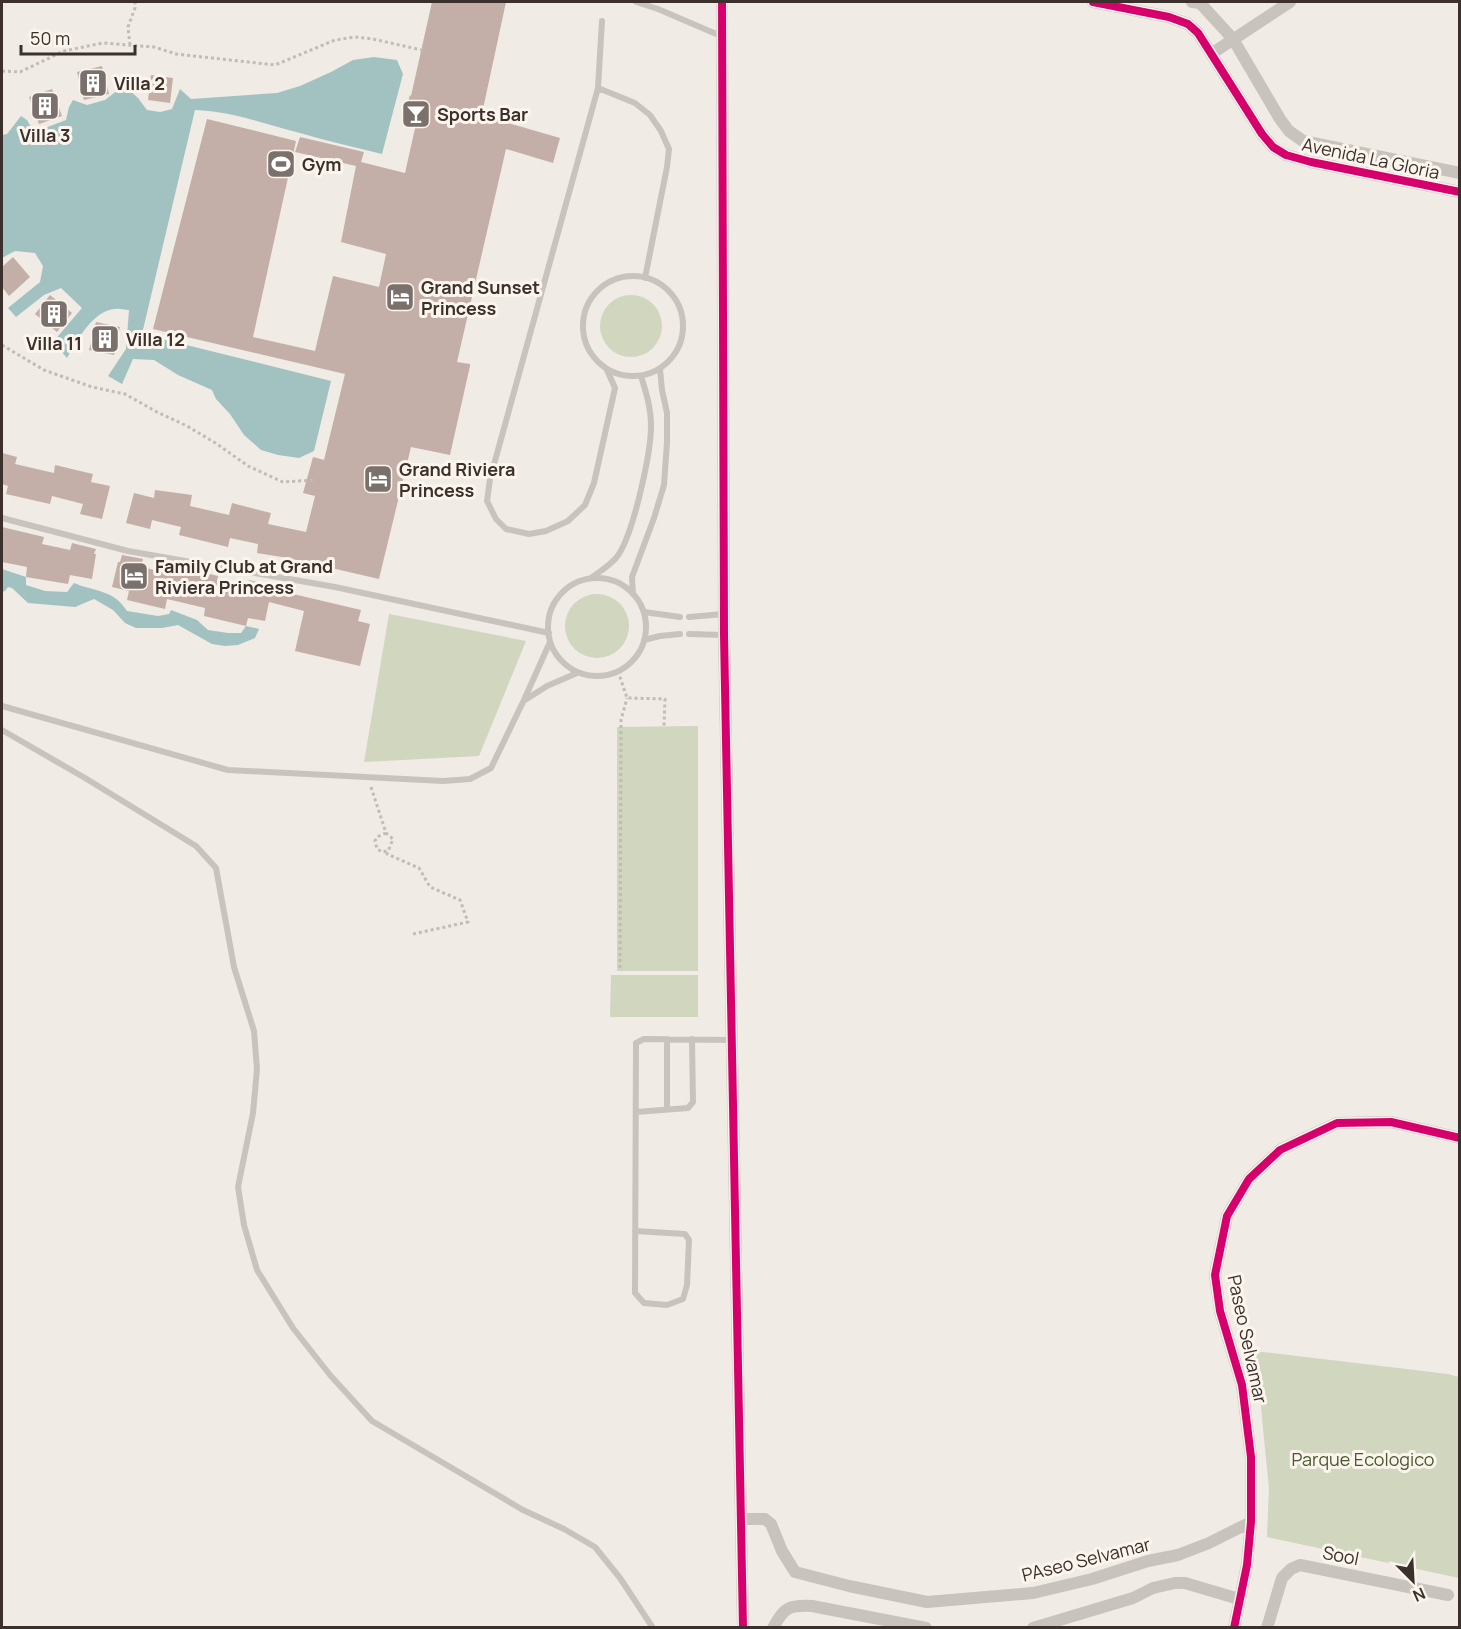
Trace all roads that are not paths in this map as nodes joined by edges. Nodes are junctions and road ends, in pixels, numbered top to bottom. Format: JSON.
{"nodes":[{"id":1,"x":636,"y":2,"type":"edge"},
{"id":2,"x":722,"y":2,"type":"edge"},
{"id":3,"x":1093,"y":2,"type":"edge"},
{"id":4,"x":1192,"y":2,"type":"edge"},
{"id":5,"x":1290,"y":2,"type":"edge"},
{"id":6,"x":602,"y":21,"type":"dead end"},
{"id":7,"x":722,"y":36,"type":"junction"},
{"id":8,"x":1233,"y":39,"type":"junction"},
{"id":9,"x":1211,"y":54,"type":"junction"},
{"id":10,"x":598,"y":88,"type":"junction"},
{"id":11,"x":1460,"y":173,"type":"edge"},
{"id":12,"x":1460,"y":192,"type":"edge"},
{"id":13,"x":645,"y":278,"type":"junction"},
{"id":14,"x":660,"y":369,"type":"junction"},
{"id":15,"x":607,"y":370,"type":"junction"},
{"id":16,"x":641,"y":376,"type":"junction"},
{"id":17,"x":2,"y":518,"type":"edge"},
{"id":18,"x":590,"y":579,"type":"junction"},
{"id":19,"x":633,"y":594,"type":"junction"},
{"id":20,"x":644,"y":612,"type":"junction"},
{"id":21,"x":724,"y":614,"type":"junction"},
{"id":22,"x":680,"y":617,"type":"dead end"},
{"id":23,"x":689,"y":617,"type":"dead end"},
{"id":24,"x":549,"y":633,"type":"junction"},
{"id":25,"x":680,"y":634,"type":"dead end"},
{"id":26,"x":689,"y":634,"type":"dead end"},
{"id":27,"x":724,"y":635,"type":"junction"},
{"id":28,"x":644,"y":640,"type":"junction"},
{"id":29,"x":550,"y":642,"type":"junction"},
{"id":30,"x":577,"y":673,"type":"junction"},
{"id":31,"x":524,"y":700,"type":"junction"},
{"id":32,"x":2,"y":706,"type":"edge"},
{"id":33,"x":2,"y":730,"type":"edge"},
{"id":34,"x":692,"y":1039,"type":"junction"},
{"id":35,"x":667,"y":1040,"type":"junction"},
{"id":36,"x":732,"y":1040,"type":"junction"},
{"id":37,"x":667,"y":1109,"type":"junction"},
{"id":38,"x":636,"y":1112,"type":"junction"},
{"id":39,"x":1460,"y":1138,"type":"edge"},
{"id":40,"x":635,"y":1231,"type":"junction"},
{"id":41,"x":741,"y":1519,"type":"junction"},
{"id":42,"x":1251,"y":1522,"type":"junction"},
{"id":43,"x":1448,"y":1595,"type":"dead end"},
{"id":44,"x":1239,"y":1599,"type":"junction"},
{"id":45,"x":653,"y":1628,"type":"edge"},
{"id":46,"x":743,"y":1628,"type":"edge"},
{"id":47,"x":773,"y":1628,"type":"edge"},
{"id":48,"x":926,"y":1628,"type":"edge"},
{"id":49,"x":1033,"y":1628,"type":"edge"},
{"id":50,"x":1234,"y":1628,"type":"edge"},
{"id":51,"x":1267,"y":1628,"type":"edge"}],
"edges":[{"from":1,"to":7,"type":"lane"},
{"from":2,"to":7,"type":"street"},
{"from":3,"to":9,"type":"street","name":"Avenida La Gloria"},
{"from":4,"to":8,"type":"street","name":"Avenida La Gloria"},
{"from":5,"to":8,"type":"street"},
{"from":6,"to":10,"type":"lane"},
{"from":7,"to":21,"type":"street"},
{"from":8,"to":9,"type":"street"},
{"from":8,"to":11,"type":"street","name":"Avenida La Gloria"},
{"from":9,"to":12,"type":"street","name":"Avenida La Gloria"},
{"from":10,"to":13,"type":"lane"},
{"from":10,"to":15,"type":"lane"},
{"from":13,"to":14,"type":"lane"},
{"from":13,"to":15,"type":"lane"},
{"from":14,"to":16,"type":"lane"},
{"from":14,"to":19,"type":"lane"},
{"from":15,"to":16,"type":"lane"},
{"from":16,"to":18,"type":"lane"},
{"from":17,"to":24,"type":"lane"},
{"from":18,"to":19,"type":"lane"},
{"from":18,"to":24,"type":"lane"},
{"from":19,"to":20,"type":"lane"},
{"from":20,"to":22,"type":"lane"},
{"from":20,"to":28,"type":"lane"},
{"from":21,"to":23,"type":"lane"},
{"from":21,"to":27,"type":"street"},
{"from":24,"to":29,"type":"lane"},
{"from":25,"to":28,"type":"lane"},
{"from":26,"to":27,"type":"lane"},
{"from":27,"to":36,"type":"street"},
{"from":28,"to":30,"type":"lane"},
{"from":29,"to":30,"type":"lane"},
{"from":29,"to":31,"type":"lane"},
{"from":30,"to":31,"type":"lane"},
{"from":31,"to":32,"type":"lane"},
{"from":33,"to":45,"type":"lane"},
{"from":34,"to":35,"type":"lane"},
{"from":34,"to":36,"type":"lane"},
{"from":34,"to":37,"type":"lane"},
{"from":35,"to":37,"type":"lane"},
{"from":35,"to":38,"type":"lane"},
{"from":36,"to":41,"type":"street"},
{"from":37,"to":38,"type":"lane"},
{"from":38,"to":40,"type":"lane"},
{"from":39,"to":42,"type":"street","name":"Paseo Selvamar"},
{"from":40,"to":40,"type":"lane"},
{"from":41,"to":42,"type":"street","name":"PAseo Selvamar"},
{"from":41,"to":46,"type":"street"},
{"from":42,"to":44,"type":"street","name":"Paseo Selvamar"},
{"from":43,"to":51,"type":"street","name":"Sool"},
{"from":44,"to":49,"type":"street"},
{"from":44,"to":50,"type":"street","name":"Paseo Selvamar"},
{"from":47,"to":48,"type":"street"}]}
